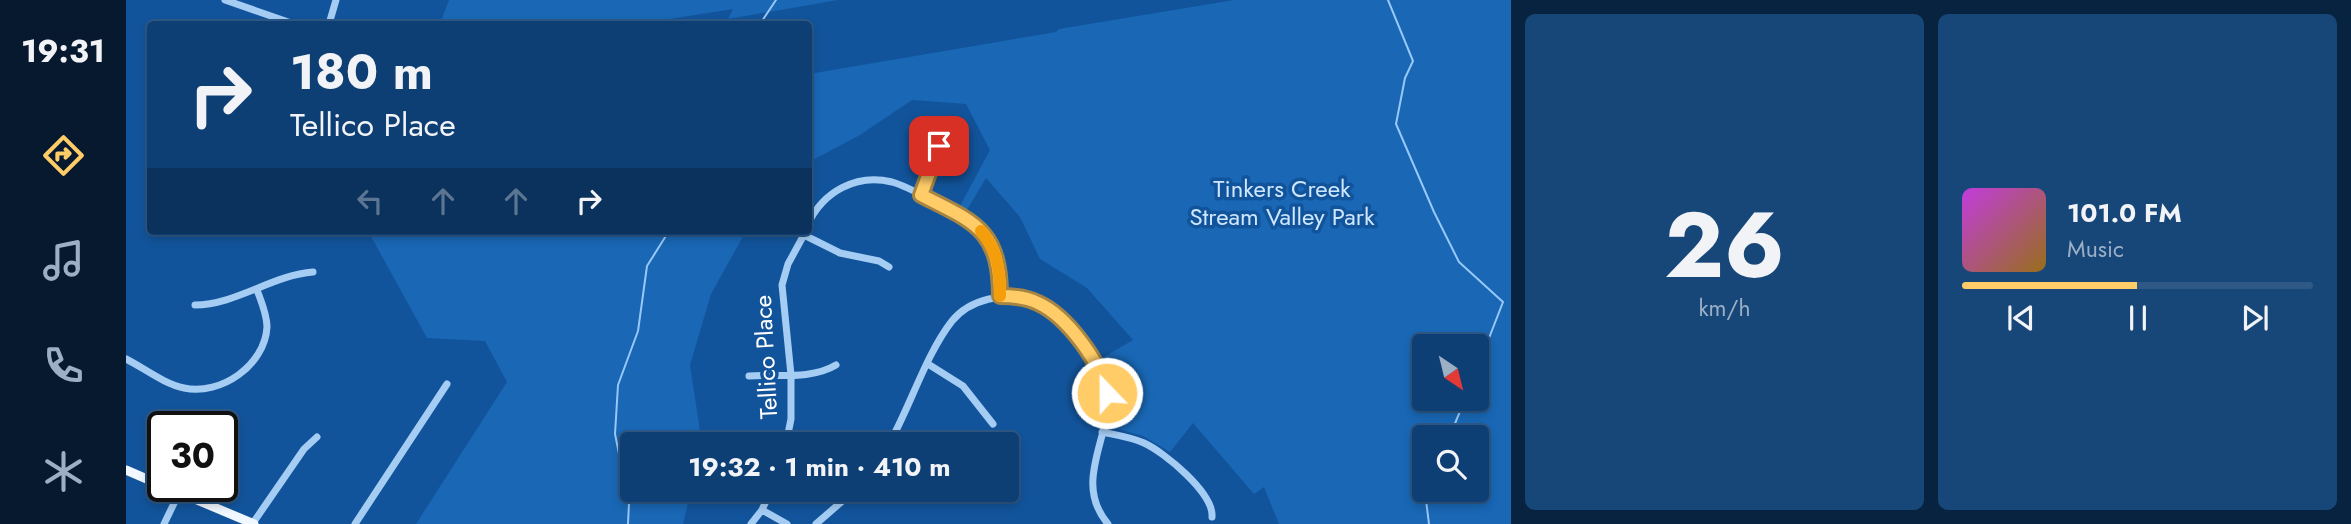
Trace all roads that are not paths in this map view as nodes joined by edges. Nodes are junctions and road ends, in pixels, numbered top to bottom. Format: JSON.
{"nodes":[{"id":1,"x":225,"y":0,"type":"edge"},
{"id":2,"x":336,"y":0,"type":"edge"},
{"id":3,"x":285,"y":21,"type":"edge"},
{"id":4,"x":330,"y":21,"type":"edge"},
{"id":5,"x":939,"y":146,"type":"dead end"},
{"id":6,"x":921,"y":195,"type":"junction"},
{"id":7,"x":812,"y":216,"type":"edge"},
{"id":8,"x":804,"y":235,"type":"edge"},
{"id":9,"x":808,"y":235,"type":"edge"},
{"id":10,"x":889,"y":267,"type":"dead end"},
{"id":11,"x":313,"y":272,"type":"dead end"},
{"id":12,"x":257,"y":290,"type":"junction"},
{"id":13,"x":1000,"y":296,"type":"junction"},
{"id":14,"x":195,"y":305,"type":"dead end"},
{"id":15,"x":126,"y":359,"type":"edge"},
{"id":16,"x":928,"y":363,"type":"junction"},
{"id":17,"x":836,"y":365,"type":"dead end"},
{"id":18,"x":791,"y":375,"type":"junction"},
{"id":19,"x":749,"y":376,"type":"dead end"},
{"id":20,"x":447,"y":384,"type":"dead end"},
{"id":21,"x":993,"y":424,"type":"dead end"},
{"id":22,"x":788,"y":432,"type":"edge"},
{"id":23,"x":895,"y":432,"type":"edge"},
{"id":24,"x":1102,"y":432,"type":"junction"},
{"id":25,"x":317,"y":438,"type":"dead end"},
{"id":26,"x":126,"y":470,"type":"edge"},
{"id":27,"x":147,"y":479,"type":"edge"},
{"id":28,"x":175,"y":502,"type":"edge"},
{"id":29,"x":200,"y":502,"type":"edge"},
{"id":30,"x":766,"y":502,"type":"edge"},
{"id":31,"x":841,"y":502,"type":"edge"},
{"id":32,"x":762,"y":510,"type":"junction"},
{"id":33,"x":1212,"y":517,"type":"dead end"},
{"id":34,"x":164,"y":524,"type":"edge"},
{"id":35,"x":253,"y":524,"type":"edge"},
{"id":36,"x":355,"y":524,"type":"edge"},
{"id":37,"x":751,"y":524,"type":"edge"},
{"id":38,"x":787,"y":524,"type":"edge"},
{"id":39,"x":816,"y":524,"type":"edge"},
{"id":40,"x":1108,"y":524,"type":"edge"}],
"edges":[{"from":1,"to":3,"type":"street"},
{"from":2,"to":4,"type":"street"},
{"from":5,"to":6,"type":"street"},
{"from":6,"to":7,"type":"street"},
{"from":6,"to":13,"type":"street"},
{"from":8,"to":18,"type":"street","name":"Tellico Place"},
{"from":9,"to":10,"type":"street"},
{"from":11,"to":12,"type":"street"},
{"from":12,"to":14,"type":"street"},
{"from":12,"to":15,"type":"street"},
{"from":13,"to":16,"type":"street"},
{"from":13,"to":24,"type":"street"},
{"from":16,"to":21,"type":"street"},
{"from":16,"to":23,"type":"street"},
{"from":17,"to":18,"type":"street"},
{"from":18,"to":19,"type":"street"},
{"from":18,"to":22,"type":"street","name":"Tellico Place"},
{"from":20,"to":36,"type":"street"},
{"from":24,"to":33,"type":"street"},
{"from":24,"to":40,"type":"street"},
{"from":25,"to":35,"type":"street"},
{"from":26,"to":27,"type":"main road"},
{"from":28,"to":34,"type":"street"},
{"from":29,"to":35,"type":"main road"},
{"from":30,"to":32,"type":"street"},
{"from":31,"to":39,"type":"street"},
{"from":32,"to":37,"type":"street"},
{"from":32,"to":38,"type":"street"}]}
